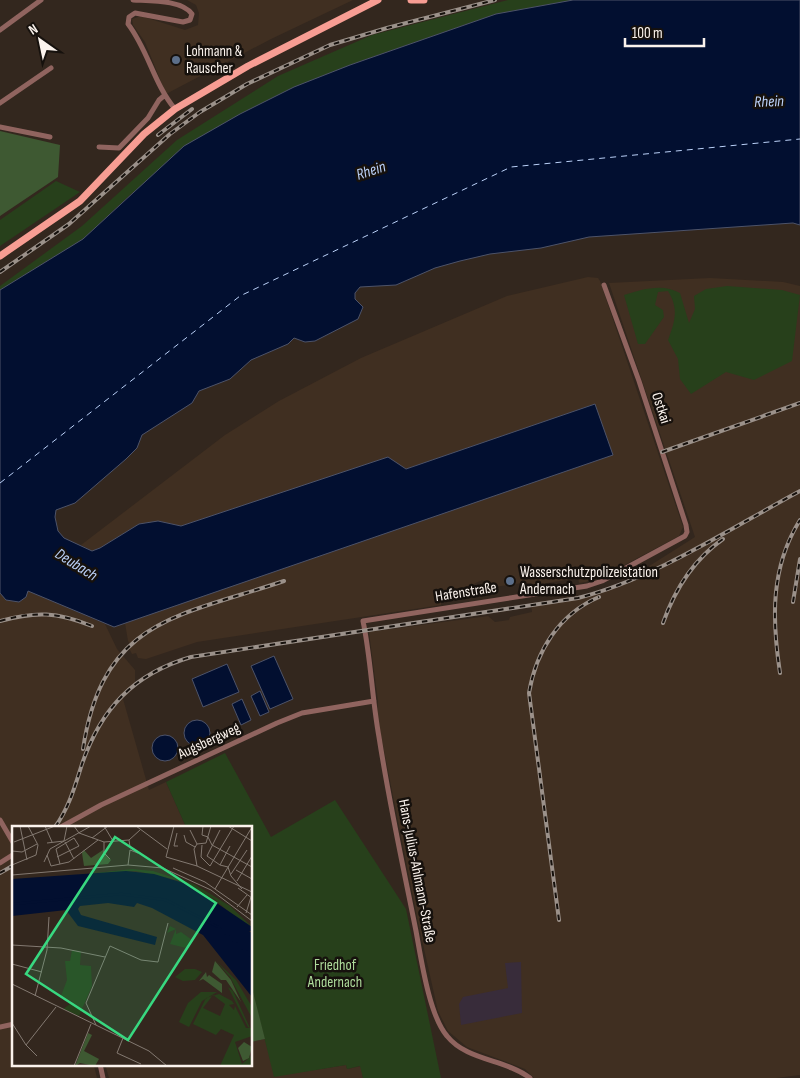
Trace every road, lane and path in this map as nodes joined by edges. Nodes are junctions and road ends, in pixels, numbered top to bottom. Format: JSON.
{"nodes":[{"id":1,"x":41,"y":0,"type":"edge"},
{"id":2,"x":133,"y":0,"type":"edge"},
{"id":3,"x":368,"y":0,"type":"edge"},
{"id":4,"x":378,"y":0,"type":"edge"},
{"id":5,"x":411,"y":0,"type":"edge"},
{"id":6,"x":424,"y":0,"type":"edge"},
{"id":7,"x":361,"y":8,"type":"junction"},
{"id":8,"x":1,"y":29,"type":"edge"},
{"id":9,"x":51,"y":68,"type":"dead end"},
{"id":10,"x":165,"y":96,"type":"junction"},
{"id":11,"x":0,"y":103,"type":"edge"},
{"id":12,"x":175,"y":109,"type":"junction"},
{"id":13,"x":0,"y":127,"type":"edge"},
{"id":14,"x":50,"y":137,"type":"dead end"},
{"id":15,"x":98,"y":147,"type":"dead end"},
{"id":16,"x":0,"y":256,"type":"edge"},
{"id":17,"x":604,"y":285,"type":"dead end"},
{"id":18,"x":682,"y":539,"type":"joint"},
{"id":19,"x":363,"y":621,"type":"joint"},
{"id":20,"x":374,"y":701,"type":"junction"},
{"id":21,"x":0,"y":820,"type":"edge"},
{"id":22,"x":63,"y":826,"type":"edge"},
{"id":23,"x":12,"y":841,"type":"edge"},
{"id":24,"x":12,"y":855,"type":"edge"},
{"id":25,"x":0,"y":863,"type":"edge"},
{"id":26,"x":527,"y":1077,"type":"edge"}],
"edges":[{"from":1,"to":8,"type":"street"},
{"from":2,"to":10,"type":"street"},
{"from":3,"to":7,"type":"main road"},
{"from":4,"to":7,"type":"main road"},
{"from":5,"to":6,"type":"main road"},
{"from":7,"to":12,"type":"main road"},
{"from":9,"to":11,"type":"street"},
{"from":10,"to":12,"type":"street"},
{"from":10,"to":15,"type":"street"},
{"from":12,"to":16,"type":"main road"},
{"from":13,"to":14,"type":"street"},
{"from":17,"to":18,"type":"street","name":"Ostkai"},
{"from":18,"to":19,"type":"street","name":"Hafenstraße"},
{"from":19,"to":20,"type":"street","name":"Hans-Julius-Ahlmann-Straße"},
{"from":20,"to":22,"type":"street","name":"Augsbergweg"},
{"from":20,"to":26,"type":"street","name":"Hans-Julius-Ahlmann-Straße"},
{"from":21,"to":23,"type":"street"},
{"from":24,"to":25,"type":"street"}]}
